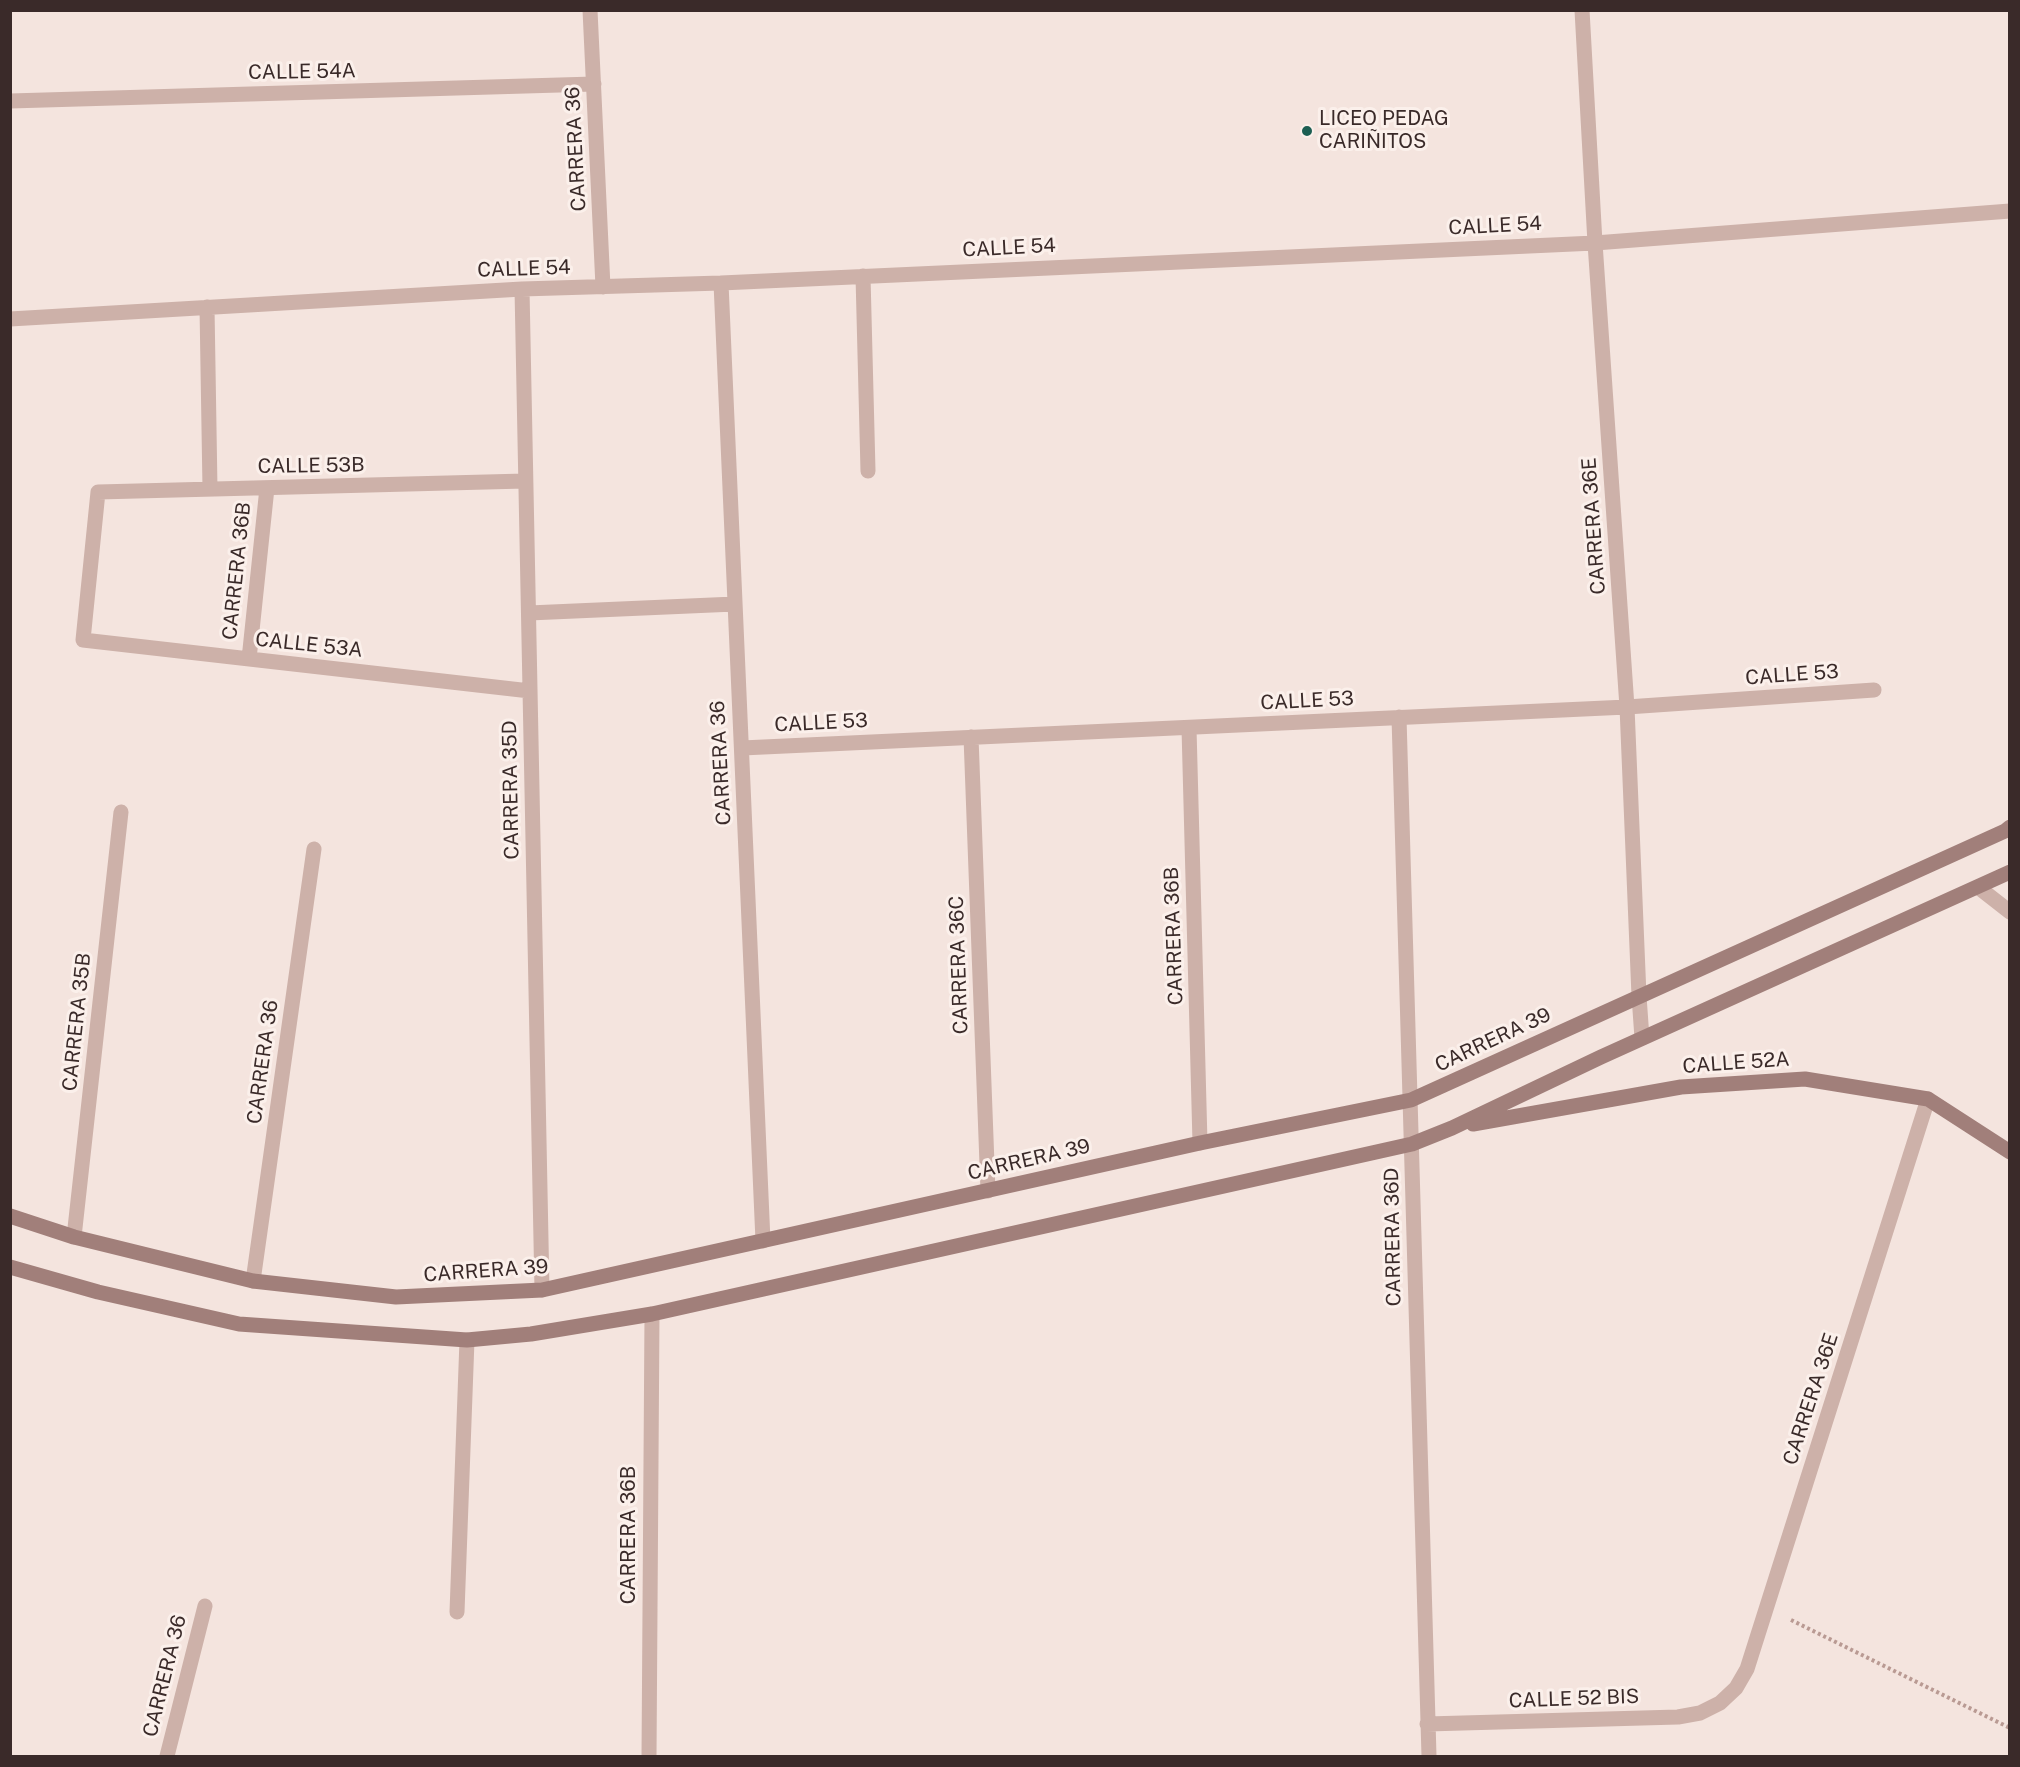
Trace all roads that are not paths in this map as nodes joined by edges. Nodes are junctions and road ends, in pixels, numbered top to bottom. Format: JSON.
{"nodes":[{"id":1,"x":590,"y":10,"type":"edge"},
{"id":2,"x":1582,"y":10,"type":"edge"},
{"id":3,"x":594,"y":84,"type":"junction"},
{"id":4,"x":10,"y":101,"type":"edge"},
{"id":5,"x":2010,"y":211,"type":"edge"},
{"id":6,"x":1596,"y":243,"type":"junction"},
{"id":7,"x":862,"y":276,"type":"junction"},
{"id":8,"x":721,"y":283,"type":"junction"},
{"id":9,"x":603,"y":286,"type":"junction"},
{"id":10,"x":522,"y":289,"type":"junction"},
{"id":11,"x":207,"y":307,"type":"junction"},
{"id":12,"x":10,"y":319,"type":"edge"},
{"id":13,"x":867,"y":471,"type":"dead end"},
{"id":14,"x":525,"y":481,"type":"junction"},
{"id":15,"x":267,"y":488,"type":"junction"},
{"id":16,"x":210,"y":489,"type":"junction"},
{"id":17,"x":735,"y":604,"type":"junction"},
{"id":18,"x":529,"y":613,"type":"junction"},
{"id":19,"x":83,"y":640,"type":"joint"},
{"id":20,"x":249,"y":659,"type":"junction"},
{"id":21,"x":1874,"y":690,"type":"dead end"},
{"id":22,"x":530,"y":691,"type":"junction"},
{"id":23,"x":1627,"y":707,"type":"junction"},
{"id":24,"x":1399,"y":717,"type":"junction"},
{"id":25,"x":1189,"y":728,"type":"junction"},
{"id":26,"x":971,"y":737,"type":"junction"},
{"id":27,"x":742,"y":748,"type":"junction"},
{"id":28,"x":121,"y":812,"type":"dead end"},
{"id":29,"x":2010,"y":827,"type":"edge"},
{"id":30,"x":314,"y":849,"type":"dead end"},
{"id":31,"x":2010,"y":872,"type":"edge"},
{"id":32,"x":1978,"y":887,"type":"junction"},
{"id":33,"x":2010,"y":912,"type":"edge"},
{"id":34,"x":1639,"y":996,"type":"junction"},
{"id":35,"x":1642,"y":1038,"type":"junction"},
{"id":36,"x":1928,"y":1099,"type":"junction"},
{"id":37,"x":1411,"y":1101,"type":"junction"},
{"id":38,"x":1452,"y":1128,"type":"junction"},
{"id":39,"x":1200,"y":1143,"type":"junction"},
{"id":40,"x":1412,"y":1144,"type":"junction"},
{"id":41,"x":2010,"y":1152,"type":"edge"},
{"id":42,"x":988,"y":1191,"type":"junction"},
{"id":43,"x":10,"y":1216,"type":"edge"},
{"id":44,"x":74,"y":1237,"type":"junction"},
{"id":45,"x":763,"y":1241,"type":"junction"},
{"id":46,"x":10,"y":1267,"type":"edge"},
{"id":47,"x":253,"y":1281,"type":"junction"},
{"id":48,"x":542,"y":1290,"type":"junction"},
{"id":49,"x":652,"y":1314,"type":"junction"},
{"id":50,"x":467,"y":1340,"type":"junction"},
{"id":51,"x":205,"y":1606,"type":"dead end"},
{"id":52,"x":457,"y":1612,"type":"dead end"},
{"id":53,"x":1720,"y":1703,"type":"joint"},
{"id":54,"x":1427,"y":1724,"type":"junction"},
{"id":55,"x":167,"y":1756,"type":"edge"},
{"id":56,"x":649,"y":1756,"type":"edge"},
{"id":57,"x":1429,"y":1756,"type":"edge"}],
"edges":[{"from":1,"to":3,"type":"street","name":"CARRERA 36"},
{"from":2,"to":6,"type":"street","name":"CARRERA 36E"},
{"from":3,"to":4,"type":"street","name":"CALLE 54A"},
{"from":3,"to":9,"type":"street","name":"CARRERA 36"},
{"from":5,"to":6,"type":"street","name":"CALLE 54"},
{"from":6,"to":7,"type":"street","name":"CALLE 54"},
{"from":6,"to":23,"type":"street","name":"CARRERA 36E"},
{"from":7,"to":8,"type":"street","name":"CALLE 54"},
{"from":7,"to":13,"type":"street"},
{"from":8,"to":9,"type":"street","name":"CALLE 54"},
{"from":8,"to":17,"type":"street","name":"CARRERA 36"},
{"from":9,"to":10,"type":"street","name":"CALLE 54"},
{"from":10,"to":11,"type":"street","name":"CALLE 54"},
{"from":10,"to":14,"type":"street","name":"CARRERA 35D"},
{"from":11,"to":12,"type":"street","name":"CALLE 54"},
{"from":11,"to":16,"type":"street"},
{"from":14,"to":15,"type":"street","name":"CALLE 53B"},
{"from":14,"to":18,"type":"street","name":"CARRERA 35D"},
{"from":15,"to":16,"type":"street","name":"CALLE 53B"},
{"from":15,"to":20,"type":"street","name":"CARRERA 36B"},
{"from":16,"to":19,"type":"street","name":"CALLE 53B"},
{"from":17,"to":18,"type":"street"},
{"from":17,"to":27,"type":"street","name":"CARRERA 36"},
{"from":18,"to":22,"type":"street","name":"CARRERA 35D"},
{"from":19,"to":20,"type":"street","name":"CALLE 53A"},
{"from":20,"to":22,"type":"street","name":"CALLE 53A"},
{"from":21,"to":23,"type":"street","name":"CALLE 53"},
{"from":22,"to":48,"type":"street","name":"CARRERA 35D"},
{"from":23,"to":24,"type":"street","name":"CALLE 53"},
{"from":23,"to":34,"type":"street","name":"CARRERA 36E"},
{"from":24,"to":25,"type":"street","name":"CALLE 53"},
{"from":24,"to":37,"type":"street","name":"CARRERA 36D"},
{"from":25,"to":26,"type":"street","name":"CALLE 53"},
{"from":25,"to":39,"type":"street","name":"CARRERA 36B"},
{"from":26,"to":27,"type":"street","name":"CALLE 53"},
{"from":26,"to":42,"type":"street","name":"CARRERA 36C"},
{"from":27,"to":45,"type":"street","name":"CARRERA 36"},
{"from":28,"to":44,"type":"street","name":"CARRERA 35B"},
{"from":29,"to":34,"type":"main road","name":"CARRERA 39"},
{"from":30,"to":47,"type":"street","name":"CARRERA 36"},
{"from":31,"to":32,"type":"main road"},
{"from":32,"to":33,"type":"street"},
{"from":32,"to":35,"type":"main road"},
{"from":34,"to":35,"type":"street","name":"CARRERA 36E"},
{"from":34,"to":37,"type":"main road","name":"CARRERA 39"},
{"from":35,"to":38,"type":"main road"},
{"from":36,"to":38,"type":"main road","name":"CALLE 52A"},
{"from":36,"to":41,"type":"main road","name":"CALLE 52A"},
{"from":36,"to":53,"type":"street","name":"CARRERA 36E"},
{"from":37,"to":39,"type":"main road","name":"CARRERA 39"},
{"from":37,"to":40,"type":"street","name":"CARRERA 36D"},
{"from":38,"to":40,"type":"main road"},
{"from":39,"to":42,"type":"main road","name":"CARRERA 39"},
{"from":40,"to":49,"type":"main road"},
{"from":40,"to":54,"type":"street","name":"CARRERA 36D"},
{"from":42,"to":45,"type":"main road","name":"CARRERA 39"},
{"from":43,"to":44,"type":"main road","name":"CARRERA 39"},
{"from":44,"to":47,"type":"main road","name":"CARRERA 39"},
{"from":45,"to":48,"type":"main road","name":"CARRERA 39"},
{"from":46,"to":50,"type":"main road"},
{"from":47,"to":48,"type":"main road","name":"CARRERA 39"},
{"from":49,"to":50,"type":"main road"},
{"from":49,"to":56,"type":"street","name":"CARRERA 36B"},
{"from":50,"to":52,"type":"street"},
{"from":51,"to":55,"type":"street","name":"CARRERA 36"},
{"from":53,"to":54,"type":"street","name":"CALLE 52 BIS"},
{"from":54,"to":57,"type":"street","name":"CARRERA 36D"}]}
